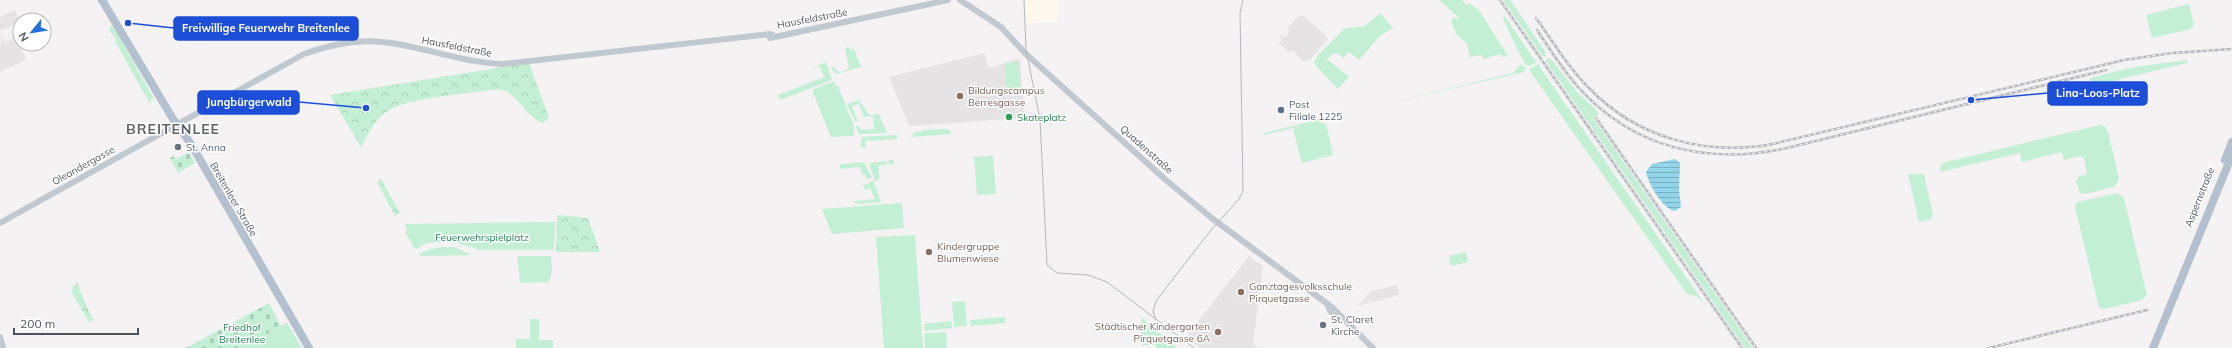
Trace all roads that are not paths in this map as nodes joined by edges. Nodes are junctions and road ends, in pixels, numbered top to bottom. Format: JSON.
{"nodes":[{"id":1,"x":102,"y":0,"type":"edge"},
{"id":2,"x":948,"y":0,"type":"edge"},
{"id":3,"x":960,"y":0,"type":"edge"},
{"id":4,"x":176,"y":125,"type":"junction"},
{"id":5,"x":2232,"y":142,"type":"edge"},
{"id":6,"x":2232,"y":155,"type":"edge"},
{"id":7,"x":0,"y":223,"type":"edge"},
{"id":8,"x":2188,"y":260,"type":"junction"},
{"id":9,"x":0,"y":336,"type":"edge"},
{"id":10,"x":3,"y":348,"type":"edge"},
{"id":11,"x":309,"y":348,"type":"edge"},
{"id":12,"x":1373,"y":348,"type":"edge"},
{"id":13,"x":2153,"y":348,"type":"edge"}],
"edges":[{"from":1,"to":4,"type":"main road","name":"Breitenleer Straße"},
{"from":2,"to":4,"type":"street","name":"Hausfeldstraße"},
{"from":3,"to":12,"type":"street","name":"Quadenstraße"},
{"from":4,"to":7,"type":"street","name":"Oleandergasse"},
{"from":4,"to":11,"type":"main road","name":"Breitenleer Straße"},
{"from":5,"to":8,"type":"main road","name":"Aspernstraße"},
{"from":6,"to":8,"type":"main road","name":"Aspernstraße"},
{"from":8,"to":13,"type":"main road","name":"Aspernstraße"},
{"from":9,"to":10,"type":"street"}]}
